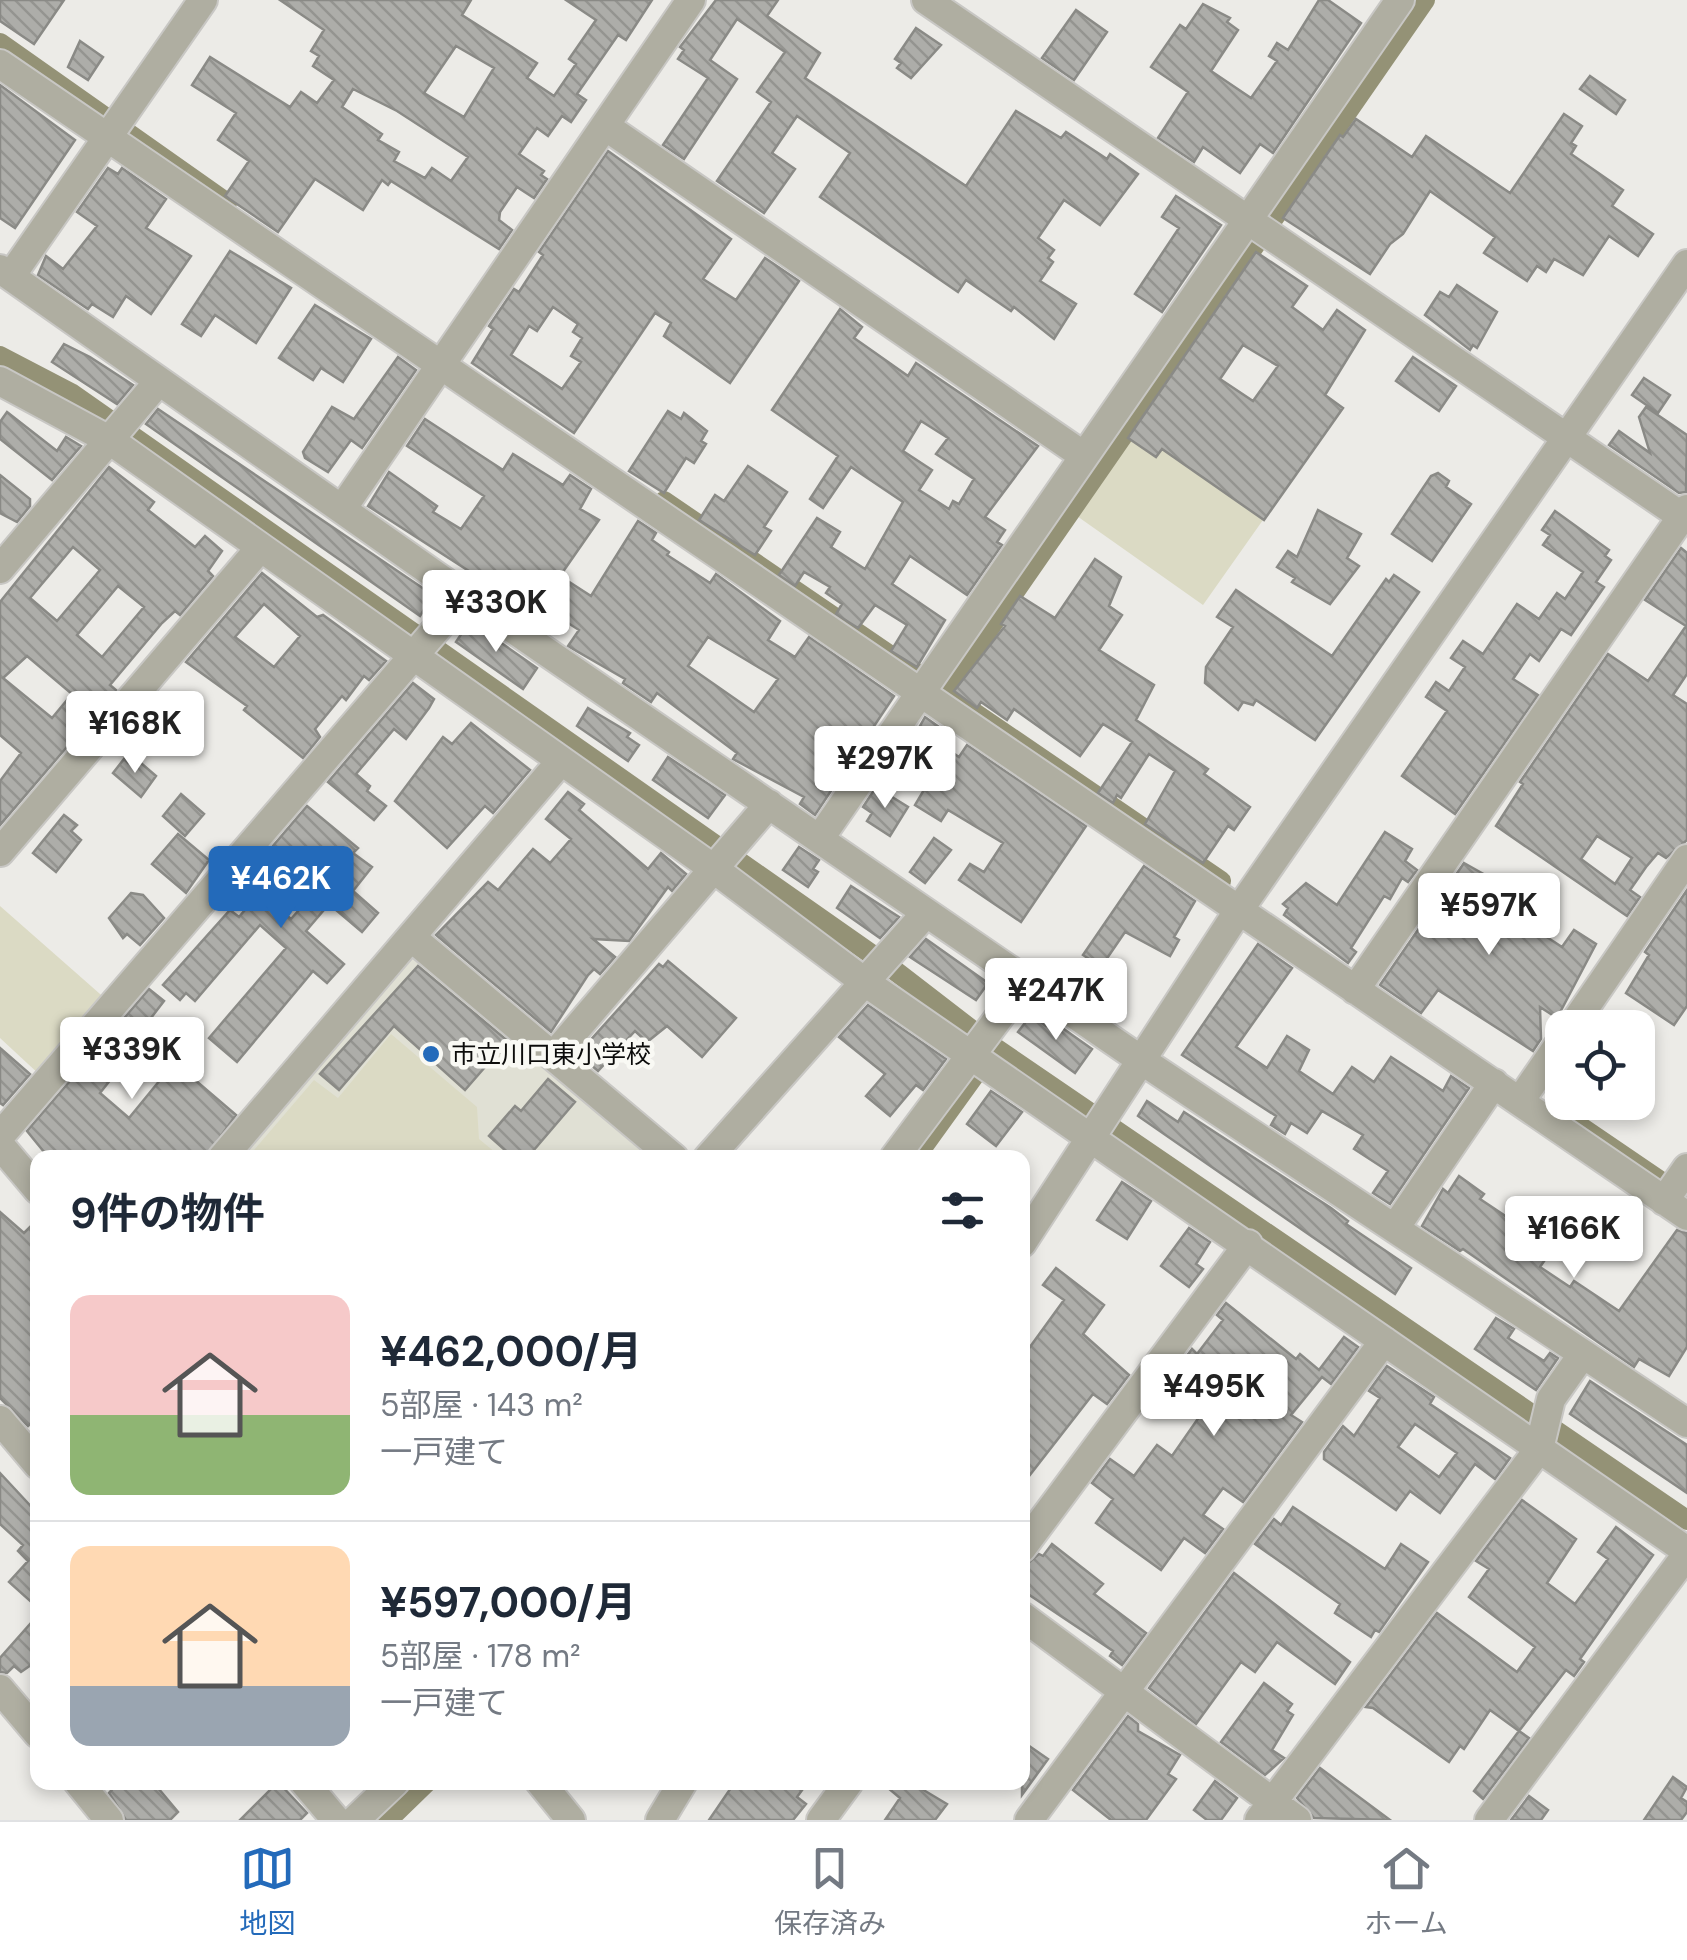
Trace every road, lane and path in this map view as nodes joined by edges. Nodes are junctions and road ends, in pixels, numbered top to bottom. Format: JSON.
{"nodes":[{"id":1,"x":203,"y":0,"type":"edge"},
{"id":2,"x":691,"y":0,"type":"edge"},
{"id":3,"x":926,"y":0,"type":"edge"},
{"id":4,"x":1395,"y":2,"type":"edge"},
{"id":5,"x":0,"y":64,"type":"edge"},
{"id":6,"x":605,"y":126,"type":"junction"},
{"id":7,"x":108,"y":138,"type":"junction"},
{"id":8,"x":1246,"y":219,"type":"junction"},
{"id":9,"x":1687,"y":264,"type":"edge"},
{"id":10,"x":6,"y":273,"type":"edge"},
{"id":11,"x":444,"y":366,"type":"junction"},
{"id":12,"x":0,"y":381,"type":"edge"},
{"id":13,"x":159,"y":381,"type":"junction"},
{"id":14,"x":1566,"y":439,"type":"junction"},
{"id":15,"x":111,"y":441,"type":"junction"},
{"id":16,"x":1084,"y":456,"type":"junction"},
{"id":17,"x":342,"y":509,"type":"junction"},
{"id":18,"x":1685,"y":515,"type":"edge"},
{"id":19,"x":260,"y":548,"type":"junction"},
{"id":20,"x":0,"y":569,"type":"edge"},
{"id":21,"x":466,"y":596,"type":"junction"},
{"id":22,"x":412,"y":657,"type":"junction"},
{"id":23,"x":922,"y":692,"type":"junction"},
{"id":24,"x":561,"y":761,"type":"junction"},
{"id":25,"x":769,"y":804,"type":"junction"},
{"id":26,"x":820,"y":838,"type":"junction"},
{"id":27,"x":0,"y":852,"type":"edge"},
{"id":28,"x":1687,"y":859,"type":"edge"},
{"id":29,"x":714,"y":870,"type":"junction"},
{"id":30,"x":1239,"y":910,"type":"junction"},
{"id":31,"x":926,"y":913,"type":"junction"},
{"id":32,"x":411,"y":937,"type":"junction"},
{"id":33,"x":862,"y":980,"type":"junction"},
{"id":34,"x":1027,"y":980,"type":"junction"},
{"id":35,"x":1355,"y":990,"type":"junction"},
{"id":36,"x":1583,"y":1010,"type":"edge"},
{"id":37,"x":554,"y":1056,"type":"junction"},
{"id":38,"x":978,"y":1058,"type":"junction"},
{"id":39,"x":1141,"y":1060,"type":"junction"},
{"id":40,"x":1545,"y":1065,"type":"edge"},
{"id":41,"x":1494,"y":1083,"type":"junction"},
{"id":42,"x":1520,"y":1101,"type":"junction"},
{"id":43,"x":0,"y":1136,"type":"edge"},
{"id":44,"x":1091,"y":1136,"type":"junction"},
{"id":45,"x":0,"y":1145,"type":"edge"},
{"id":46,"x":229,"y":1150,"type":"edge"},
{"id":47,"x":665,"y":1150,"type":"edge"},
{"id":48,"x":715,"y":1150,"type":"edge"},
{"id":49,"x":901,"y":1150,"type":"edge"},
{"id":50,"x":1687,"y":1168,"type":"edge"},
{"id":51,"x":30,"y":1181,"type":"edge"},
{"id":52,"x":1676,"y":1208,"type":"edge"},
{"id":53,"x":1396,"y":1228,"type":"junction"},
{"id":54,"x":1030,"y":1230,"type":"edge"},
{"id":55,"x":1248,"y":1244,"type":"junction"},
{"id":56,"x":1384,"y":1341,"type":"junction"},
{"id":57,"x":1582,"y":1356,"type":"junction"},
{"id":58,"x":0,"y":1420,"type":"edge"},
{"id":59,"x":1687,"y":1423,"type":"edge"},
{"id":60,"x":1540,"y":1448,"type":"junction"},
{"id":61,"x":30,"y":1456,"type":"edge"},
{"id":62,"x":1030,"y":1537,"type":"edge"},
{"id":63,"x":1687,"y":1553,"type":"edge"},
{"id":64,"x":1030,"y":1622,"type":"edge"},
{"id":65,"x":0,"y":1689,"type":"edge"},
{"id":66,"x":1125,"y":1692,"type":"junction"},
{"id":67,"x":30,"y":1725,"type":"edge"},
{"id":68,"x":85,"y":1790,"type":"edge"},
{"id":69,"x":311,"y":1790,"type":"edge"},
{"id":70,"x":387,"y":1790,"type":"edge"},
{"id":71,"x":547,"y":1790,"type":"edge"},
{"id":72,"x":679,"y":1790,"type":"edge"},
{"id":73,"x":842,"y":1790,"type":"edge"},
{"id":74,"x":1266,"y":1811,"type":"edge"},
{"id":75,"x":109,"y":1820,"type":"edge"},
{"id":76,"x":336,"y":1820,"type":"edge"},
{"id":77,"x":356,"y":1820,"type":"edge"},
{"id":78,"x":572,"y":1820,"type":"edge"},
{"id":79,"x":660,"y":1820,"type":"edge"},
{"id":80,"x":821,"y":1820,"type":"edge"},
{"id":81,"x":1029,"y":1820,"type":"edge"},
{"id":82,"x":1297,"y":1820,"type":"edge"},
{"id":83,"x":1489,"y":1820,"type":"edge"}],
"edges":[{"from":1,"to":7,"type":"street"},
{"from":2,"to":6,"type":"street"},
{"from":3,"to":8,"type":"street"},
{"from":4,"to":8,"type":"street"},
{"from":5,"to":7,"type":"street"},
{"from":6,"to":11,"type":"street"},
{"from":6,"to":16,"type":"street"},
{"from":7,"to":10,"type":"street"},
{"from":7,"to":11,"type":"street"},
{"from":8,"to":14,"type":"street"},
{"from":8,"to":16,"type":"street"},
{"from":9,"to":14,"type":"street"},
{"from":10,"to":13,"type":"street"},
{"from":11,"to":17,"type":"street"},
{"from":11,"to":23,"type":"street"},
{"from":12,"to":15,"type":"street"},
{"from":13,"to":15,"type":"street"},
{"from":13,"to":17,"type":"street"},
{"from":14,"to":18,"type":"street"},
{"from":14,"to":30,"type":"street"},
{"from":15,"to":19,"type":"street"},
{"from":15,"to":20,"type":"street"},
{"from":16,"to":23,"type":"street"},
{"from":17,"to":21,"type":"street"},
{"from":18,"to":35,"type":"street"},
{"from":19,"to":22,"type":"street"},
{"from":19,"to":27,"type":"street"},
{"from":21,"to":22,"type":"street"},
{"from":21,"to":25,"type":"street"},
{"from":22,"to":24,"type":"street"},
{"from":22,"to":43,"type":"street"},
{"from":23,"to":26,"type":"street"},
{"from":23,"to":30,"type":"street"},
{"from":24,"to":29,"type":"street"},
{"from":24,"to":32,"type":"street"},
{"from":25,"to":26,"type":"street"},
{"from":25,"to":29,"type":"street"},
{"from":26,"to":31,"type":"street"},
{"from":28,"to":36,"type":"street"},
{"from":29,"to":33,"type":"street"},
{"from":29,"to":37,"type":"street"},
{"from":30,"to":35,"type":"street"},
{"from":30,"to":39,"type":"street"},
{"from":31,"to":33,"type":"street"},
{"from":31,"to":34,"type":"street"},
{"from":32,"to":37,"type":"street"},
{"from":32,"to":46,"type":"street"},
{"from":33,"to":38,"type":"street"},
{"from":33,"to":48,"type":"street"},
{"from":34,"to":38,"type":"street"},
{"from":34,"to":39,"type":"street"},
{"from":35,"to":41,"type":"street"},
{"from":37,"to":47,"type":"street"},
{"from":38,"to":44,"type":"street"},
{"from":38,"to":49,"type":"street"},
{"from":39,"to":44,"type":"street"},
{"from":39,"to":53,"type":"street"},
{"from":40,"to":42,"type":"street"},
{"from":41,"to":42,"type":"street"},
{"from":41,"to":53,"type":"street"},
{"from":42,"to":52,"type":"street"},
{"from":44,"to":54,"type":"street"},
{"from":44,"to":55,"type":"street"},
{"from":45,"to":51,"type":"street"},
{"from":50,"to":52,"type":"street"},
{"from":53,"to":57,"type":"street"},
{"from":55,"to":56,"type":"street"},
{"from":55,"to":62,"type":"street"},
{"from":56,"to":60,"type":"street"},
{"from":56,"to":66,"type":"street"},
{"from":57,"to":59,"type":"street"},
{"from":57,"to":60,"type":"street"},
{"from":58,"to":61,"type":"street"},
{"from":60,"to":63,"type":"street"},
{"from":60,"to":74,"type":"street"},
{"from":63,"to":83,"type":"street"},
{"from":64,"to":66,"type":"street"},
{"from":65,"to":67,"type":"street"},
{"from":66,"to":74,"type":"street"},
{"from":66,"to":81,"type":"street"},
{"from":68,"to":75,"type":"street"},
{"from":69,"to":76,"type":"street"},
{"from":70,"to":77,"type":"street"},
{"from":71,"to":78,"type":"street"},
{"from":72,"to":79,"type":"street"},
{"from":73,"to":80,"type":"street"},
{"from":74,"to":82,"type":"street"}]}
